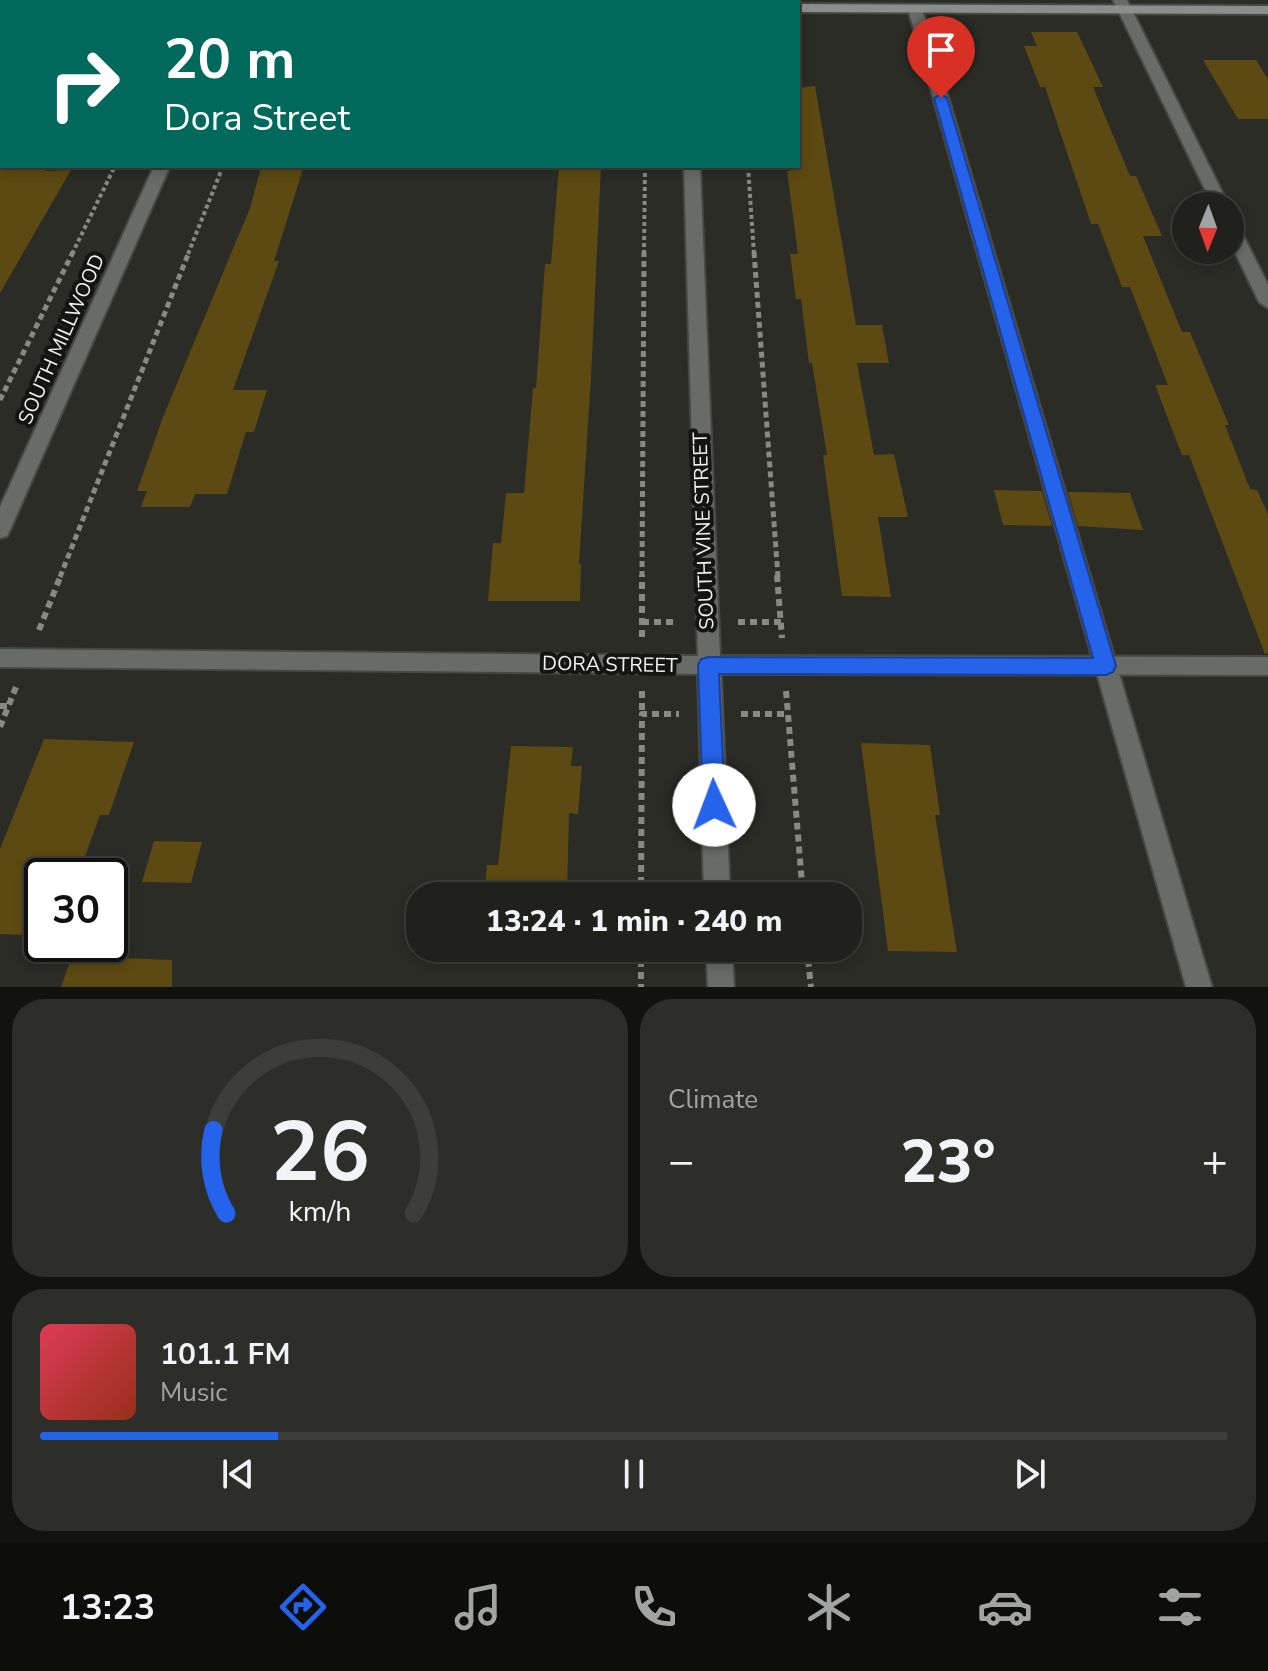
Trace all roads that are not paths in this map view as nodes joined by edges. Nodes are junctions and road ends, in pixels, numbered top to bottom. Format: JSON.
{"nodes":[{"id":1,"x":1122,"y":5,"type":"edge"},
{"id":2,"x":800,"y":8,"type":"edge"},
{"id":3,"x":915,"y":9,"type":"junction"},
{"id":4,"x":1268,"y":10,"type":"edge"},
{"id":5,"x":161,"y":168,"type":"edge"},
{"id":6,"x":692,"y":168,"type":"edge"},
{"id":7,"x":1214,"y":192,"type":"edge"},
{"id":8,"x":1244,"y":253,"type":"edge"},
{"id":9,"x":1268,"y":302,"type":"edge"},
{"id":10,"x":0,"y":530,"type":"edge"},
{"id":11,"x":0,"y":658,"type":"edge"},
{"id":12,"x":708,"y":665,"type":"junction"},
{"id":13,"x":1106,"y":666,"type":"junction"},
{"id":14,"x":1268,"y":666,"type":"edge"},
{"id":15,"x":716,"y":882,"type":"edge"},
{"id":16,"x":720,"y":962,"type":"edge"},
{"id":17,"x":721,"y":987,"type":"edge"},
{"id":18,"x":1199,"y":987,"type":"edge"}],
"edges":[{"from":1,"to":3,"type":"street"},
{"from":1,"to":4,"type":"street"},
{"from":1,"to":7,"type":"street"},
{"from":2,"to":3,"type":"street"},
{"from":3,"to":13,"type":"street"},
{"from":5,"to":10,"type":"street","name":"SOUTH MILLWOOD"},
{"from":6,"to":12,"type":"street","name":"SOUTH VINE STREET"},
{"from":8,"to":9,"type":"street"},
{"from":11,"to":12,"type":"street","name":"DORA STREET"},
{"from":12,"to":13,"type":"street","name":"DORA STREET"},
{"from":12,"to":15,"type":"street","name":"SOUTH VINE STREET"},
{"from":13,"to":14,"type":"street","name":"DORA STREET"},
{"from":13,"to":18,"type":"street"},
{"from":16,"to":17,"type":"street"}]}
